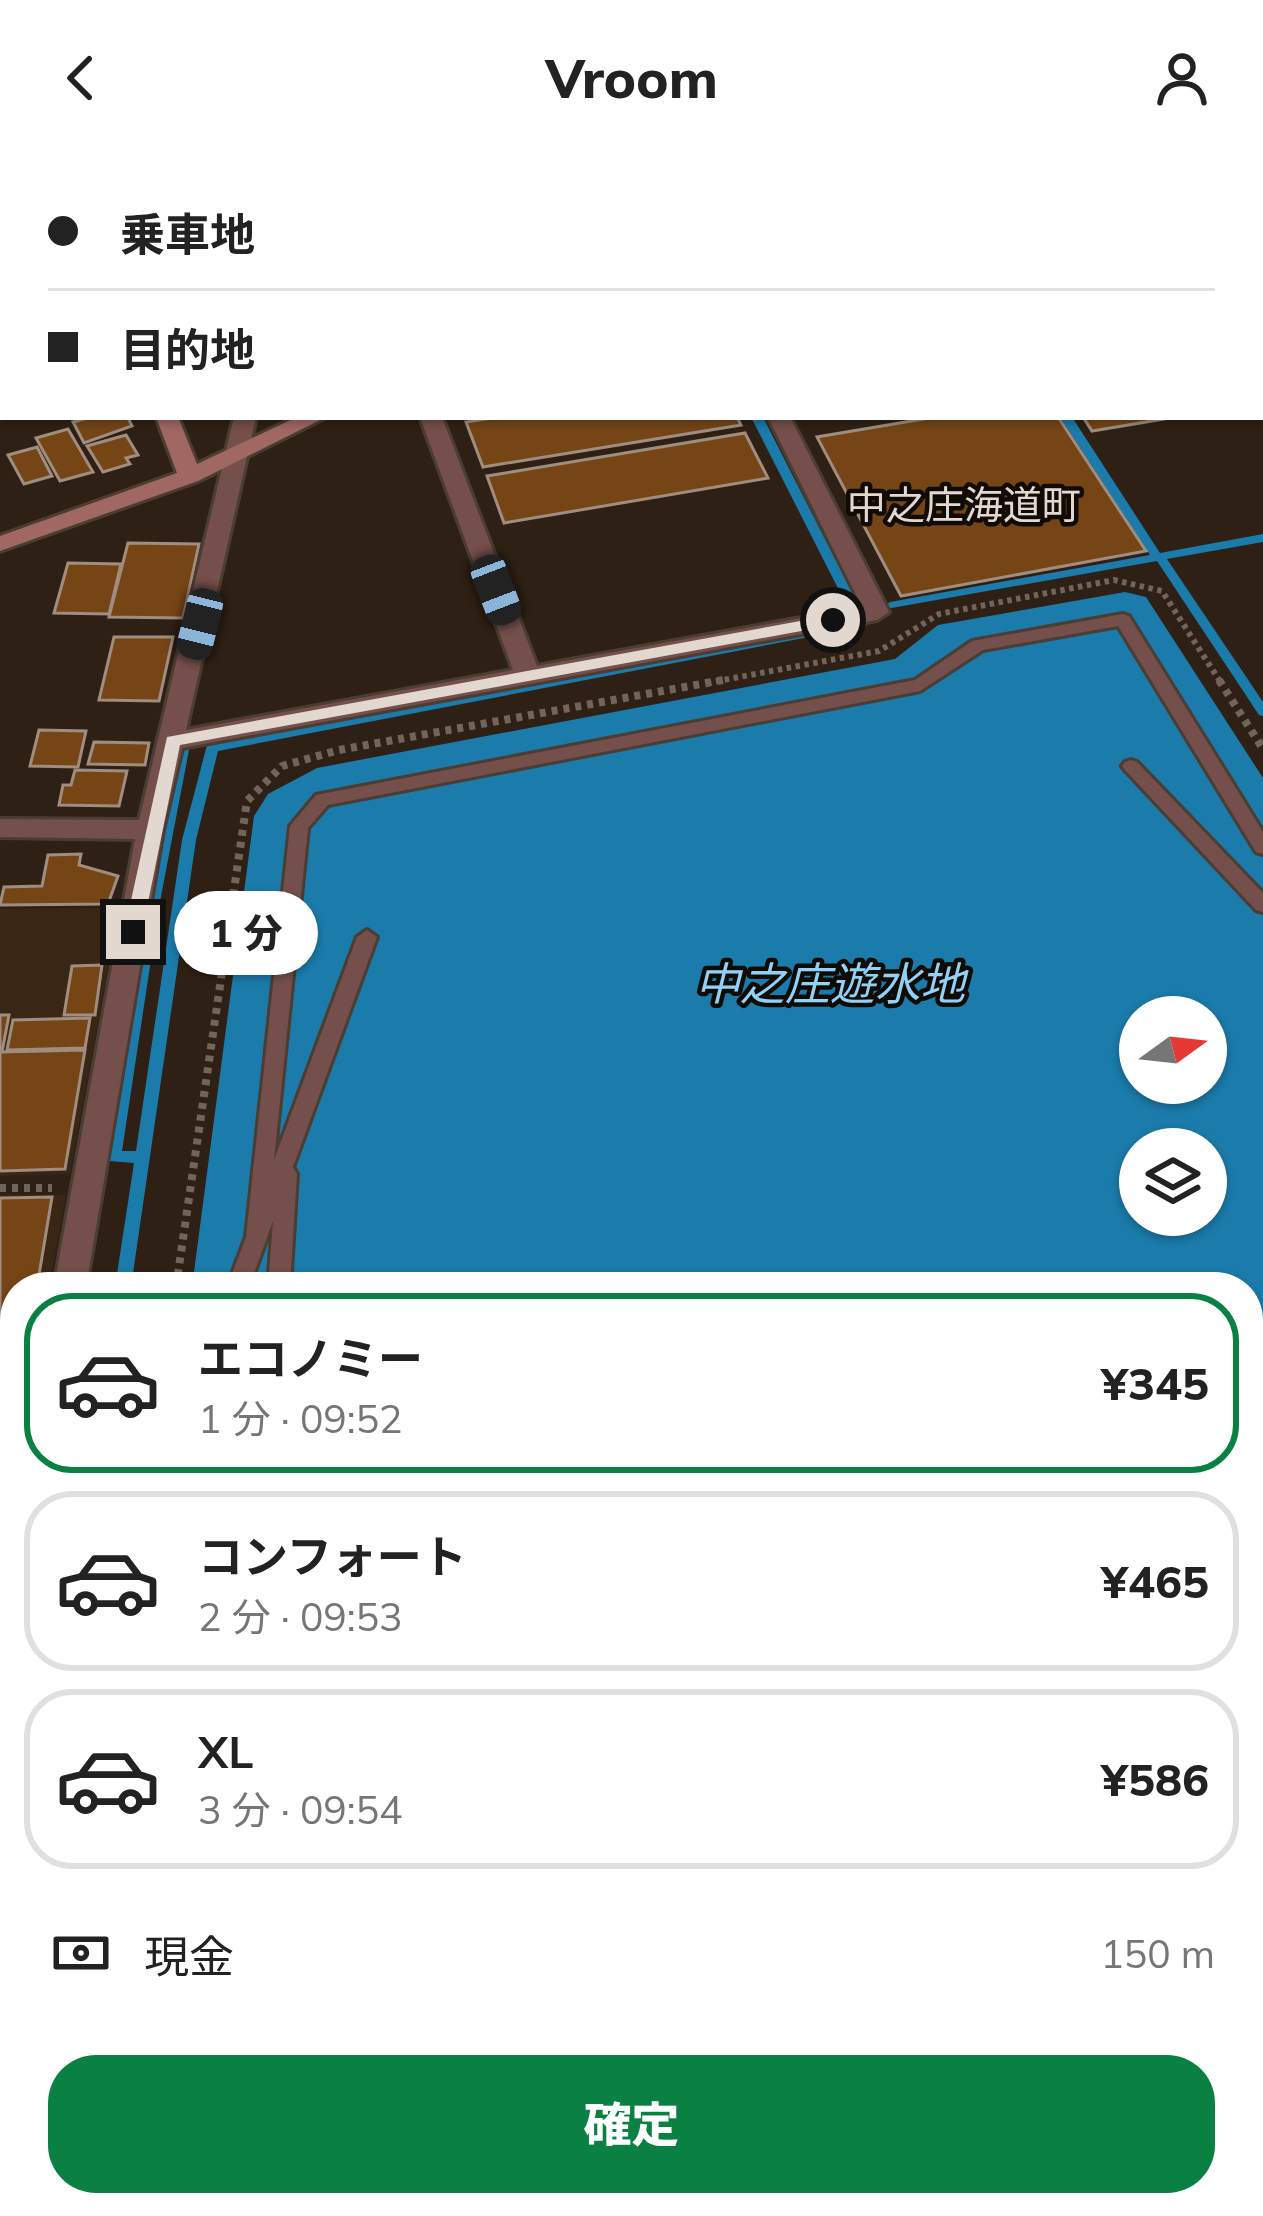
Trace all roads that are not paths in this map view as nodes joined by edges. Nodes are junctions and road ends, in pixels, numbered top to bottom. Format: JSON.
{"nodes":[{"id":1,"x":167,"y":420,"type":"edge"},
{"id":2,"x":245,"y":420,"type":"edge"},
{"id":3,"x":309,"y":420,"type":"edge"},
{"id":4,"x":431,"y":420,"type":"edge"},
{"id":5,"x":781,"y":420,"type":"edge"},
{"id":6,"x":242,"y":452,"type":"junction"},
{"id":7,"x":190,"y":476,"type":"junction"},
{"id":8,"x":0,"y":544,"type":"edge"},
{"id":9,"x":528,"y":676,"type":"junction"},
{"id":10,"x":172,"y":741,"type":"junction"},
{"id":11,"x":1131,"y":766,"type":"dead end"},
{"id":12,"x":0,"y":828,"type":"edge"},
{"id":13,"x":150,"y":830,"type":"junction"},
{"id":14,"x":1263,"y":847,"type":"edge"},
{"id":15,"x":1263,"y":904,"type":"edge"},
{"id":16,"x":367,"y":938,"type":"dead end"},
{"id":17,"x":289,"y":1150,"type":"junction"},
{"id":18,"x":256,"y":1237,"type":"junction"},
{"id":19,"x":73,"y":1272,"type":"edge"},
{"id":20,"x":243,"y":1272,"type":"edge"},
{"id":21,"x":279,"y":1272,"type":"edge"}],
"edges":[{"from":1,"to":7,"type":"street"},
{"from":2,"to":6,"type":"street"},
{"from":3,"to":6,"type":"street"},
{"from":4,"to":9,"type":"street"},
{"from":5,"to":9,"type":"street"},
{"from":6,"to":7,"type":"street"},
{"from":6,"to":10,"type":"street"},
{"from":7,"to":8,"type":"street"},
{"from":9,"to":10,"type":"street"},
{"from":10,"to":13,"type":"street"},
{"from":11,"to":15,"type":"lane"},
{"from":12,"to":13,"type":"street"},
{"from":13,"to":19,"type":"street"},
{"from":14,"to":18,"type":"lane"},
{"from":16,"to":17,"type":"lane"},
{"from":17,"to":18,"type":"lane"},
{"from":17,"to":21,"type":"lane"},
{"from":18,"to":20,"type":"lane"}]}
